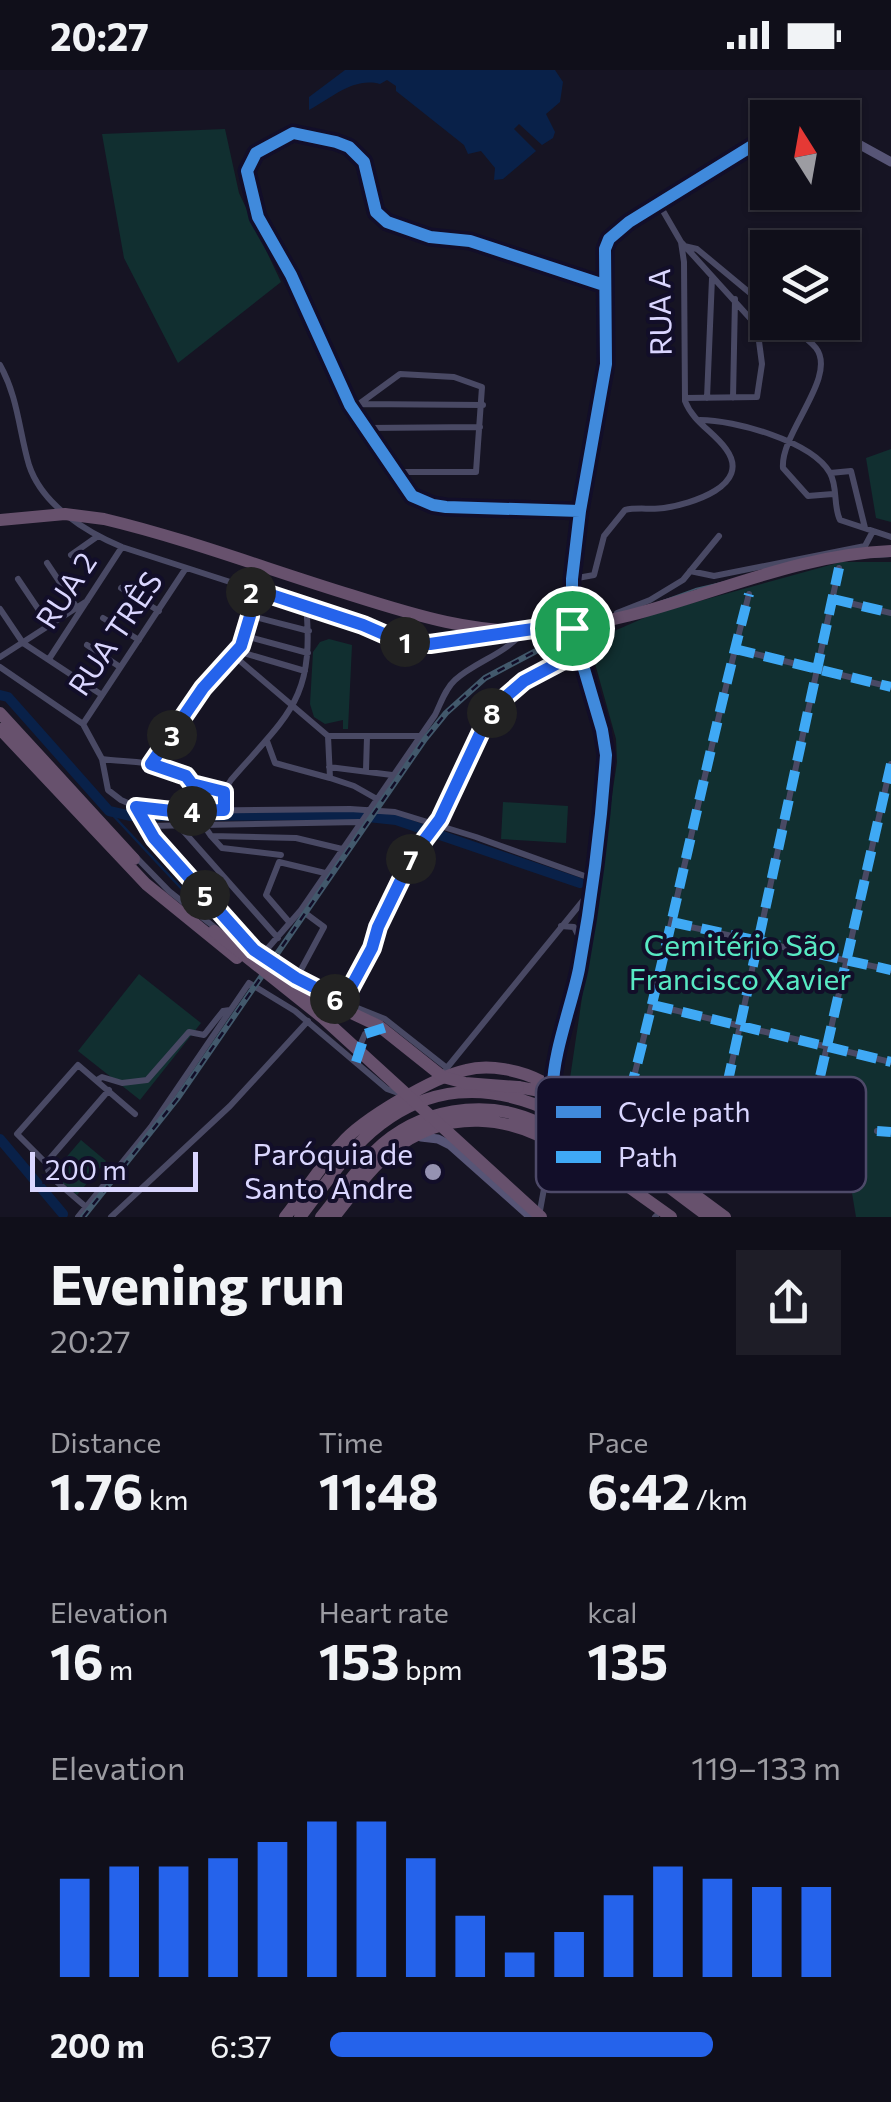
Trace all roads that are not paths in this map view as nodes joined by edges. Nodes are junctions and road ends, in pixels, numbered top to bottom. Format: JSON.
{"nodes":[{"id":1,"x":860,"y":145,"type":"edge"},
{"id":2,"x":750,"y":147,"type":"edge"},
{"id":3,"x":891,"y":162,"type":"edge"},
{"id":4,"x":658,"y":204,"type":"junction"},
{"id":5,"x":682,"y":244,"type":"junction"},
{"id":6,"x":712,"y":276,"type":"junction"},
{"id":7,"x":604,"y":285,"type":"junction"},
{"id":8,"x":750,"y":293,"type":"edge"},
{"id":9,"x":735,"y":299,"type":"junction"},
{"id":10,"x":807,"y":340,"type":"edge"},
{"id":11,"x":0,"y":365,"type":"edge"},
{"id":12,"x":685,"y":398,"type":"junction"},
{"id":13,"x":707,"y":398,"type":"junction"},
{"id":14,"x":733,"y":398,"type":"junction"},
{"id":15,"x":359,"y":404,"type":"junction"},
{"id":16,"x":350,"y":405,"type":"junction"},
{"id":17,"x":483,"y":405,"type":"junction"},
{"id":18,"x":699,"y":420,"type":"junction"},
{"id":19,"x":366,"y":428,"type":"junction"},
{"id":20,"x":480,"y":428,"type":"junction"},
{"id":21,"x":788,"y":441,"type":"junction"},
{"id":22,"x":394,"y":472,"type":"junction"},
{"id":23,"x":830,"y":473,"type":"junction"},
{"id":24,"x":834,"y":494,"type":"junction"},
{"id":25,"x":580,"y":511,"type":"junction"},
{"id":26,"x":0,"y":520,"type":"edge"},
{"id":27,"x":869,"y":530,"type":"junction"},
{"id":28,"x":98,"y":536,"type":"junction"},
{"id":29,"x":718,"y":536,"type":"dead end"},
{"id":30,"x":891,"y":537,"type":"edge"},
{"id":31,"x":122,"y":547,"type":"junction"},
{"id":32,"x":891,"y":551,"type":"edge"},
{"id":33,"x":71,"y":555,"type":"dead end"},
{"id":34,"x":47,"y":563,"type":"dead end"},
{"id":35,"x":186,"y":568,"type":"junction"},
{"id":36,"x":839,"y":568,"type":"dead end"},
{"id":37,"x":690,"y":571,"type":"junction"},
{"id":38,"x":18,"y":579,"type":"dead end"},
{"id":39,"x":572,"y":580,"type":"junction"},
{"id":40,"x":121,"y":588,"type":"dead end"},
{"id":41,"x":250,"y":588,"type":"junction"},
{"id":42,"x":749,"y":594,"type":"dead end"},
{"id":43,"x":832,"y":598,"type":"junction"},
{"id":44,"x":306,"y":605,"type":"junction"},
{"id":45,"x":0,"y":609,"type":"edge"},
{"id":46,"x":78,"y":609,"type":"junction"},
{"id":47,"x":159,"y":611,"type":"junction"},
{"id":48,"x":891,"y":613,"type":"edge"},
{"id":49,"x":250,"y":616,"type":"junction"},
{"id":50,"x":103,"y":618,"type":"dead end"},
{"id":51,"x":48,"y":625,"type":"junction"},
{"id":52,"x":572,"y":628,"type":"junction"},
{"id":53,"x":309,"y":631,"type":"junction"},
{"id":54,"x":523,"y":632,"type":"junction"},
{"id":55,"x":245,"y":636,"type":"junction"},
{"id":56,"x":138,"y":640,"type":"junction"},
{"id":57,"x":23,"y":643,"type":"junction"},
{"id":58,"x":87,"y":645,"type":"dead end"},
{"id":59,"x":735,"y":649,"type":"junction"},
{"id":60,"x":579,"y":652,"type":"junction"},
{"id":61,"x":235,"y":653,"type":"junction"},
{"id":62,"x":308,"y":653,"type":"junction"},
{"id":63,"x":0,"y":657,"type":"edge"},
{"id":64,"x":49,"y":659,"type":"junction"},
{"id":65,"x":0,"y":666,"type":"edge"},
{"id":66,"x":120,"y":667,"type":"junction"},
{"id":67,"x":817,"y":670,"type":"junction"},
{"id":68,"x":305,"y":671,"type":"junction"},
{"id":69,"x":891,"y":687,"type":"edge"},
{"id":70,"x":102,"y":695,"type":"junction"},
{"id":71,"x":293,"y":708,"type":"junction"},
{"id":72,"x":0,"y":709,"type":"edge"},
{"id":73,"x":83,"y":724,"type":"junction"},
{"id":74,"x":0,"y":728,"type":"edge"},
{"id":75,"x":328,"y":736,"type":"junction"},
{"id":76,"x":367,"y":736,"type":"junction"},
{"id":77,"x":418,"y":736,"type":"junction"},
{"id":78,"x":267,"y":740,"type":"junction"},
{"id":79,"x":102,"y":759,"type":"junction"},
{"id":80,"x":151,"y":764,"type":"junction"},
{"id":81,"x":891,"y":764,"type":"edge"},
{"id":82,"x":329,"y":768,"type":"junction"},
{"id":83,"x":366,"y":770,"type":"junction"},
{"id":84,"x":393,"y":776,"type":"junction"},
{"id":85,"x":330,"y":778,"type":"junction"},
{"id":86,"x":224,"y":792,"type":"junction"},
{"id":87,"x":377,"y":799,"type":"junction"},
{"id":88,"x":138,"y":809,"type":"junction"},
{"id":89,"x":224,"y":810,"type":"junction"},
{"id":90,"x":364,"y":816,"type":"junction"},
{"id":91,"x":202,"y":823,"type":"junction"},
{"id":92,"x":144,"y":824,"type":"junction"},
{"id":93,"x":178,"y":824,"type":"junction"},
{"id":94,"x":431,"y":830,"type":"junction"},
{"id":95,"x":211,"y":836,"type":"junction"},
{"id":96,"x":285,"y":838,"type":"junction"},
{"id":97,"x":342,"y":849,"type":"junction"},
{"id":98,"x":280,"y":859,"type":"junction"},
{"id":99,"x":325,"y":873,"type":"junction"},
{"id":100,"x":223,"y":876,"type":"junction"},
{"id":101,"x":593,"y":879,"type":"junction"},
{"id":102,"x":591,"y":890,"type":"junction"},
{"id":103,"x":202,"y":891,"type":"junction"},
{"id":104,"x":300,"y":910,"type":"junction"},
{"id":105,"x":672,"y":922,"type":"junction"},
{"id":106,"x":290,"y":924,"type":"junction"},
{"id":107,"x":561,"y":926,"type":"junction"},
{"id":108,"x":214,"y":931,"type":"junction"},
{"id":109,"x":278,"y":938,"type":"junction"},
{"id":110,"x":758,"y":942,"type":"junction"},
{"id":111,"x":583,"y":946,"type":"junction"},
{"id":112,"x":262,"y":956,"type":"junction"},
{"id":113,"x":848,"y":958,"type":"junction"},
{"id":114,"x":891,"y":970,"type":"edge"},
{"id":115,"x":296,"y":978,"type":"junction"},
{"id":116,"x":343,"y":1002,"type":"junction"},
{"id":117,"x":653,"y":1005,"type":"junction"},
{"id":118,"x":232,"y":1010,"type":"junction"},
{"id":119,"x":308,"y":1021,"type":"junction"},
{"id":120,"x":739,"y":1025,"type":"junction"},
{"id":121,"x":390,"y":1026,"type":"junction"},
{"id":122,"x":826,"y":1046,"type":"junction"},
{"id":123,"x":356,"y":1062,"type":"junction"},
{"id":124,"x":891,"y":1062,"type":"edge"},
{"id":125,"x":445,"y":1070,"type":"junction"},
{"id":126,"x":556,"y":1077,"type":"edge"},
{"id":127,"x":634,"y":1077,"type":"edge"},
{"id":128,"x":728,"y":1077,"type":"edge"},
{"id":129,"x":819,"y":1077,"type":"edge"},
{"id":130,"x":97,"y":1080,"type":"junction"},
{"id":131,"x":536,"y":1080,"type":"edge"},
{"id":132,"x":433,"y":1085,"type":"junction"},
{"id":133,"x":387,"y":1089,"type":"junction"},
{"id":134,"x":109,"y":1090,"type":"junction"},
{"id":135,"x":536,"y":1091,"type":"edge"},
{"id":136,"x":412,"y":1095,"type":"junction"},
{"id":137,"x":536,"y":1104,"type":"edge"},
{"id":138,"x":385,"y":1109,"type":"junction"},
{"id":139,"x":135,"y":1114,"type":"dead end"},
{"id":140,"x":536,"y":1121,"type":"edge"},
{"id":141,"x":378,"y":1126,"type":"junction"},
{"id":142,"x":877,"y":1131,"type":"dead end"},
{"id":143,"x":536,"y":1132,"type":"edge"},
{"id":144,"x":891,"y":1132,"type":"edge"},
{"id":145,"x":408,"y":1140,"type":"junction"},
{"id":146,"x":46,"y":1163,"type":"junction"},
{"id":147,"x":541,"y":1192,"type":"edge"},
{"id":148,"x":622,"y":1192,"type":"edge"},
{"id":149,"x":636,"y":1192,"type":"edge"},
{"id":150,"x":675,"y":1192,"type":"edge"},
{"id":151,"x":692,"y":1192,"type":"edge"},
{"id":152,"x":298,"y":1201,"type":"junction"},
{"id":153,"x":86,"y":1207,"type":"junction"},
{"id":154,"x":78,"y":1217,"type":"edge"},
{"id":155,"x":111,"y":1217,"type":"edge"},
{"id":156,"x":285,"y":1217,"type":"edge"},
{"id":157,"x":300,"y":1217,"type":"edge"},
{"id":158,"x":321,"y":1217,"type":"edge"},
{"id":159,"x":334,"y":1217,"type":"edge"},
{"id":160,"x":536,"y":1217,"type":"edge"},
{"id":161,"x":656,"y":1217,"type":"edge"},
{"id":162,"x":671,"y":1217,"type":"edge"},
{"id":163,"x":709,"y":1217,"type":"edge"},
{"id":164,"x":726,"y":1217,"type":"edge"}],
"edges":[{"from":1,"to":3,"type":"street"},
{"from":2,"to":4,"type":"street"},
{"from":4,"to":5,"type":"street","name":"RUA A"},
{"from":4,"to":7,"type":"street"},
{"from":5,"to":6,"type":"street"},
{"from":5,"to":8,"type":"street"},
{"from":5,"to":12,"type":"street","name":"RUA A"},
{"from":6,"to":9,"type":"street"},
{"from":6,"to":13,"type":"street"},
{"from":7,"to":16,"type":"street"},
{"from":7,"to":25,"type":"street"},
{"from":9,"to":14,"type":"street"},
{"from":9,"to":14,"type":"street"},
{"from":10,"to":21,"type":"street"},
{"from":11,"to":28,"type":"street"},
{"from":12,"to":13,"type":"street"},
{"from":12,"to":18,"type":"street","name":"RUA A"},
{"from":13,"to":14,"type":"street"},
{"from":15,"to":16,"type":"street"},
{"from":15,"to":17,"type":"street"},
{"from":15,"to":17,"type":"street"},
{"from":16,"to":19,"type":"street"},
{"from":17,"to":20,"type":"street"},
{"from":18,"to":21,"type":"street"},
{"from":18,"to":39,"type":"street","name":"RUA A"},
{"from":19,"to":20,"type":"street"},
{"from":19,"to":22,"type":"street"},
{"from":20,"to":22,"type":"street"},
{"from":21,"to":23,"type":"street"},
{"from":21,"to":24,"type":"street"},
{"from":22,"to":25,"type":"street"},
{"from":23,"to":24,"type":"street"},
{"from":23,"to":27,"type":"street"},
{"from":24,"to":27,"type":"street"},
{"from":25,"to":39,"type":"street"},
{"from":26,"to":32,"type":"highway","bridge":true},
{"from":27,"to":30,"type":"street"},
{"from":27,"to":37,"type":"street"},
{"from":28,"to":31,"type":"street"},
{"from":28,"to":33,"type":"street"},
{"from":29,"to":37,"type":"street"},
{"from":31,"to":35,"type":"street"},
{"from":31,"to":46,"type":"street","name":"RUA 2"},
{"from":34,"to":46,"type":"street","name":"RUA TRÊS"},
{"from":35,"to":41,"type":"street"},
{"from":35,"to":47,"type":"street","name":"RUA TRÊS"},
{"from":36,"to":43,"type":"street"},
{"from":37,"to":52,"type":"street"},
{"from":38,"to":51,"type":"street"},
{"from":39,"to":52,"type":"street"},
{"from":40,"to":47,"type":"street"},
{"from":41,"to":44,"type":"street"},
{"from":41,"to":49,"type":"street"},
{"from":42,"to":59,"type":"street"},
{"from":43,"to":48,"type":"street"},
{"from":43,"to":67,"type":"street"},
{"from":44,"to":53,"type":"street"},
{"from":44,"to":54,"type":"street"},
{"from":45,"to":57,"type":"street"},
{"from":46,"to":51,"type":"street"},
{"from":46,"to":64,"type":"street","name":"RUA 2"},
{"from":47,"to":56,"type":"street","name":"RUA TRÊS"},
{"from":49,"to":53,"type":"street"},
{"from":49,"to":55,"type":"street"},
{"from":50,"to":56,"type":"street"},
{"from":51,"to":57,"type":"street"},
{"from":52,"to":54,"type":"street"},
{"from":52,"to":60,"type":"street"},
{"from":53,"to":62,"type":"street"},
{"from":54,"to":77,"type":"street"},
{"from":55,"to":61,"type":"street"},
{"from":55,"to":62,"type":"street"},
{"from":56,"to":66,"type":"street","name":"RUA TRÊS"},
{"from":57,"to":63,"type":"street"},
{"from":57,"to":64,"type":"street"},
{"from":58,"to":66,"type":"street"},
{"from":59,"to":67,"type":"street"},
{"from":59,"to":105,"type":"street"},
{"from":60,"to":94,"type":"street"},
{"from":60,"to":101,"type":"street"},
{"from":61,"to":68,"type":"street"},
{"from":61,"to":71,"type":"street"},
{"from":61,"to":80,"type":"street"},
{"from":62,"to":68,"type":"street"},
{"from":64,"to":70,"type":"street"},
{"from":65,"to":73,"type":"street"},
{"from":66,"to":70,"type":"street","name":"RUA TRÊS"},
{"from":67,"to":69,"type":"street"},
{"from":67,"to":110,"type":"street"},
{"from":68,"to":71,"type":"street"},
{"from":70,"to":73,"type":"street","name":"RUA TRÊS"},
{"from":71,"to":75,"type":"street"},
{"from":71,"to":78,"type":"street"},
{"from":72,"to":108,"type":"highway"},
{"from":72,"to":121,"type":"street"},
{"from":73,"to":79,"type":"street"},
{"from":74,"to":160,"type":"highway","bridge":true},
{"from":75,"to":76,"type":"street"},
{"from":75,"to":82,"type":"street"},
{"from":76,"to":77,"type":"street"},
{"from":76,"to":83,"type":"street"},
{"from":77,"to":84,"type":"street"},
{"from":78,"to":85,"type":"street"},
{"from":78,"to":86,"type":"street"},
{"from":79,"to":80,"type":"street"},
{"from":79,"to":88,"type":"street"},
{"from":80,"to":86,"type":"street"},
{"from":81,"to":113,"type":"street"},
{"from":82,"to":83,"type":"street"},
{"from":82,"to":85,"type":"street"},
{"from":83,"to":84,"type":"street"},
{"from":84,"to":87,"type":"street"},
{"from":85,"to":87,"type":"street"},
{"from":86,"to":89,"type":"street"},
{"from":87,"to":90,"type":"street"},
{"from":88,"to":89,"type":"street"},
{"from":88,"to":92,"type":"street"},
{"from":89,"to":90,"type":"street"},
{"from":90,"to":91,"type":"street"},
{"from":90,"to":94,"type":"street"},
{"from":90,"to":97,"type":"street"},
{"from":91,"to":93,"type":"street"},
{"from":91,"to":95,"type":"street"},
{"from":92,"to":93,"type":"street"},
{"from":92,"to":103,"type":"street"},
{"from":93,"to":100,"type":"street"},
{"from":94,"to":101,"type":"street"},
{"from":94,"to":116,"type":"street"},
{"from":95,"to":96,"type":"street"},
{"from":95,"to":98,"type":"street"},
{"from":96,"to":97,"type":"street"},
{"from":96,"to":98,"type":"street"},
{"from":97,"to":99,"type":"street"},
{"from":98,"to":99,"type":"street"},
{"from":98,"to":106,"type":"street"},
{"from":99,"to":104,"type":"street"},
{"from":100,"to":103,"type":"street"},
{"from":100,"to":109,"type":"street"},
{"from":101,"to":102,"type":"street"},
{"from":102,"to":107,"type":"street"},
{"from":102,"to":111,"type":"street"},
{"from":103,"to":112,"type":"street"},
{"from":104,"to":106,"type":"street"},
{"from":104,"to":115,"type":"street"},
{"from":105,"to":110,"type":"street"},
{"from":105,"to":117,"type":"street"},
{"from":106,"to":109,"type":"street"},
{"from":107,"to":111,"type":"street"},
{"from":107,"to":125,"type":"street"},
{"from":108,"to":135,"type":"highway","bridge":true},
{"from":108,"to":160,"type":"highway","bridge":true},
{"from":109,"to":112,"type":"street"},
{"from":110,"to":113,"type":"street"},
{"from":110,"to":120,"type":"street"},
{"from":111,"to":126,"type":"street"},
{"from":112,"to":115,"type":"street"},
{"from":113,"to":114,"type":"street"},
{"from":113,"to":122,"type":"street"},
{"from":115,"to":116,"type":"street"},
{"from":116,"to":121,"type":"street"},
{"from":117,"to":120,"type":"street"},
{"from":117,"to":127,"type":"street"},
{"from":118,"to":119,"type":"street"},
{"from":118,"to":130,"type":"street"},
{"from":118,"to":153,"type":"street"},
{"from":119,"to":123,"type":"street"},
{"from":119,"to":155,"type":"street"},
{"from":120,"to":122,"type":"street"},
{"from":120,"to":128,"type":"street"},
{"from":121,"to":123,"type":"street"},
{"from":121,"to":125,"type":"street"},
{"from":122,"to":124,"type":"street"},
{"from":122,"to":129,"type":"street"},
{"from":123,"to":133,"type":"street"},
{"from":125,"to":132,"type":"street"},
{"from":130,"to":134,"type":"street"},
{"from":130,"to":146,"type":"street"},
{"from":131,"to":132,"type":"highway"},
{"from":132,"to":136,"type":"highway"},
{"from":133,"to":136,"type":"street"},
{"from":133,"to":138,"type":"street"},
{"from":134,"to":139,"type":"street"},
{"from":134,"to":146,"type":"street"},
{"from":136,"to":138,"type":"highway"},
{"from":137,"to":141,"type":"highway"},
{"from":138,"to":152,"type":"highway"},
{"from":140,"to":158,"type":"highway"},
{"from":141,"to":152,"type":"highway"},
{"from":141,"to":157,"type":"highway"},
{"from":142,"to":144,"type":"street"},
{"from":143,"to":145,"type":"highway"},
{"from":145,"to":159,"type":"highway"},
{"from":145,"to":160,"type":"street"},
{"from":146,"to":153,"type":"street"},
{"from":147,"to":160,"type":"street"},
{"from":148,"to":161,"type":"highway"},
{"from":149,"to":162,"type":"highway"},
{"from":150,"to":163,"type":"highway"},
{"from":151,"to":164,"type":"highway"},
{"from":152,"to":156,"type":"highway"},
{"from":153,"to":154,"type":"street"}]}
